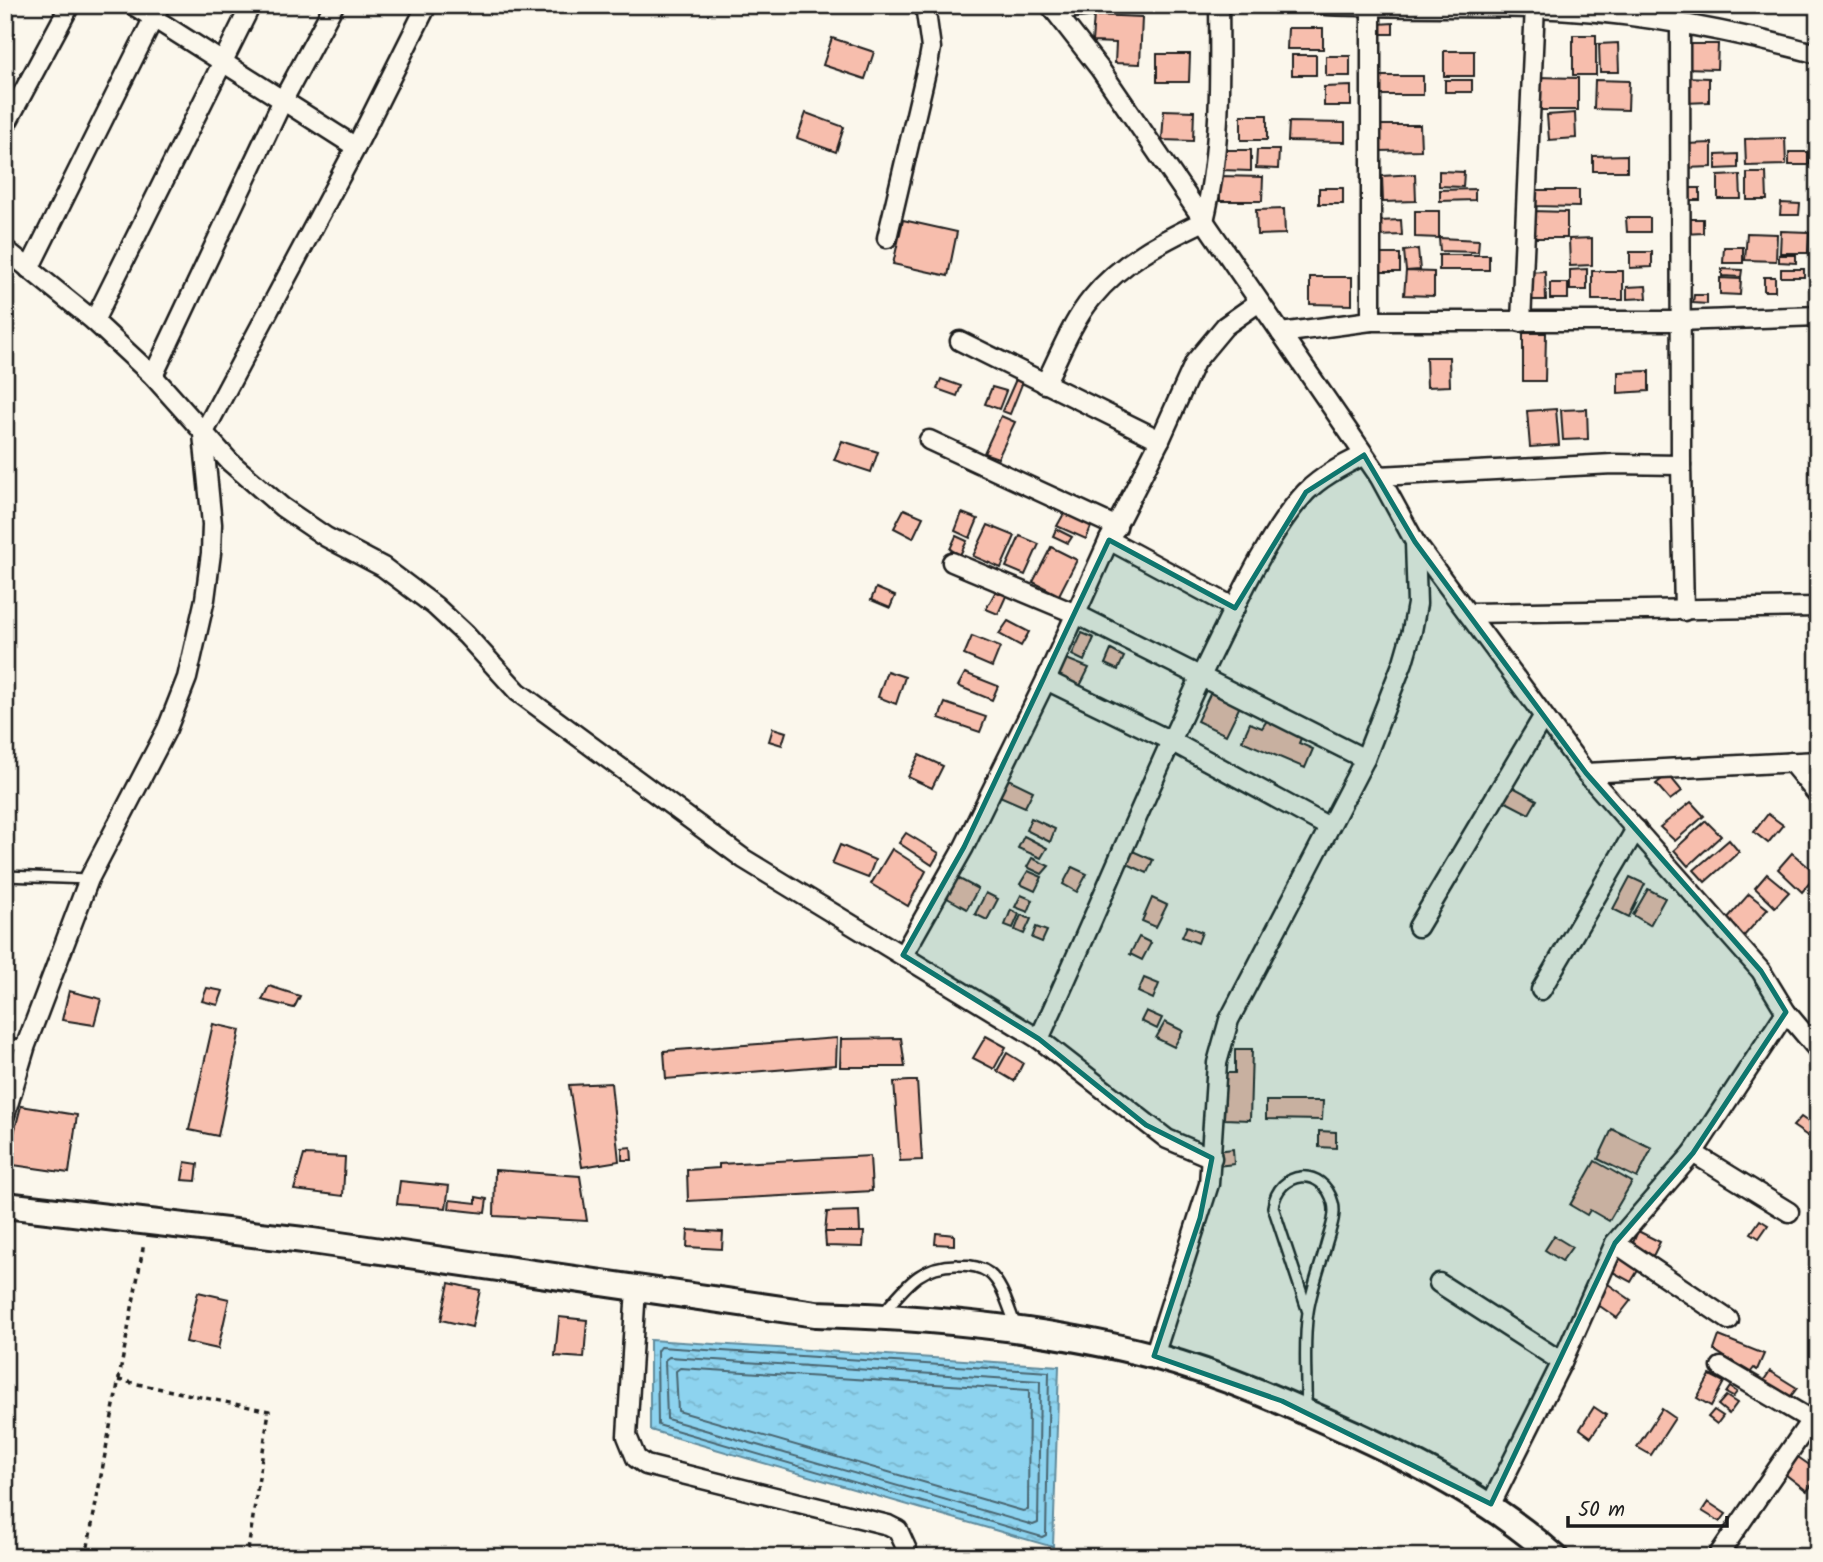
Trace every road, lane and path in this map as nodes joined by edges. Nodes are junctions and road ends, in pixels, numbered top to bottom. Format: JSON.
{"nodes":[{"id":1,"x":70,"y":5,"type":"edge"},
{"id":2,"x":133,"y":5,"type":"edge"},
{"id":3,"x":251,"y":5,"type":"edge"},
{"id":4,"x":334,"y":5,"type":"edge"},
{"id":5,"x":427,"y":5,"type":"edge"},
{"id":6,"x":925,"y":5,"type":"edge"},
{"id":7,"x":1101,"y":5,"type":"edge"},
{"id":8,"x":1219,"y":5,"type":"edge"},
{"id":9,"x":1326,"y":5,"type":"edge"},
{"id":10,"x":1052,"y":7,"type":"edge"},
{"id":11,"x":1380,"y":7,"type":"edge"},
{"id":12,"x":1535,"y":7,"type":"edge"},
{"id":13,"x":156,"y":12,"type":"edge"},
{"id":14,"x":1680,"y":23,"type":"junction"},
{"id":15,"x":1818,"y":54,"type":"edge"},
{"id":16,"x":222,"y":61,"type":"junction"},
{"id":17,"x":283,"y":100,"type":"junction"},
{"id":18,"x":5,"y":126,"type":"edge"},
{"id":19,"x":356,"y":147,"type":"junction"},
{"id":20,"x":1204,"y":221,"type":"junction"},
{"id":21,"x":887,"y":238,"type":"dead end"},
{"id":22,"x":5,"y":249,"type":"edge"},
{"id":23,"x":29,"y":268,"type":"junction"},
{"id":24,"x":1259,"y":302,"type":"junction"},
{"id":25,"x":1818,"y":316,"type":"edge"},
{"id":26,"x":94,"y":321,"type":"junction"},
{"id":27,"x":1371,"y":321,"type":"junction"},
{"id":28,"x":1678,"y":321,"type":"junction"},
{"id":29,"x":1521,"y":322,"type":"junction"},
{"id":30,"x":1281,"y":333,"type":"junction"},
{"id":31,"x":960,"y":341,"type":"dead end"},
{"id":32,"x":153,"y":376,"type":"junction"},
{"id":33,"x":1045,"y":384,"type":"junction"},
{"id":34,"x":203,"y":434,"type":"junction"},
{"id":35,"x":929,"y":440,"type":"dead end"},
{"id":36,"x":1160,"y":440,"type":"junction"},
{"id":37,"x":1363,"y":454,"type":"junction"},
{"id":38,"x":1681,"y":466,"type":"junction"},
{"id":39,"x":1379,"y":476,"type":"junction"},
{"id":40,"x":1113,"y":534,"type":"junction"},
{"id":41,"x":1415,"y":542,"type":"junction"},
{"id":42,"x":952,"y":562,"type":"dead end"},
{"id":43,"x":1818,"y":607,"type":"edge"},
{"id":44,"x":1235,"y":608,"type":"junction"},
{"id":45,"x":1684,"y":611,"type":"junction"},
{"id":46,"x":1469,"y":613,"type":"junction"},
{"id":47,"x":1076,"y":614,"type":"junction"},
{"id":48,"x":1202,"y":675,"type":"junction"},
{"id":49,"x":1046,"y":680,"type":"junction"},
{"id":50,"x":1544,"y":717,"type":"junction"},
{"id":51,"x":1171,"y":741,"type":"junction"},
{"id":52,"x":1364,"y":759,"type":"junction"},
{"id":53,"x":1818,"y":761,"type":"edge"},
{"id":54,"x":1791,"y":762,"type":"junction"},
{"id":55,"x":1586,"y":773,"type":"junction"},
{"id":56,"x":1818,"y":795,"type":"edge"},
{"id":57,"x":1329,"y":827,"type":"junction"},
{"id":58,"x":1636,"y":829,"type":"junction"},
{"id":59,"x":5,"y":876,"type":"edge"},
{"id":60,"x":89,"y":879,"type":"junction"},
{"id":61,"x":1418,"y":927,"type":"dead end"},
{"id":62,"x":903,"y":955,"type":"junction"},
{"id":63,"x":1541,"y":990,"type":"dead end"},
{"id":64,"x":1786,"y":1012,"type":"junction"},
{"id":65,"x":1039,"y":1039,"type":"junction"},
{"id":66,"x":5,"y":1044,"type":"edge"},
{"id":67,"x":26,"y":1045,"type":"junction"},
{"id":68,"x":1818,"y":1050,"type":"edge"},
{"id":69,"x":5,"y":1115,"type":"edge"},
{"id":70,"x":1693,"y":1153,"type":"junction"},
{"id":71,"x":1212,"y":1158,"type":"junction"},
{"id":72,"x":5,"y":1205,"type":"edge"},
{"id":73,"x":1789,"y":1212,"type":"dead end"},
{"id":74,"x":148,"y":1220,"type":"junction"},
{"id":75,"x":1615,"y":1243,"type":"junction"},
{"id":76,"x":1439,"y":1283,"type":"dead end"},
{"id":77,"x":636,"y":1288,"type":"junction"},
{"id":78,"x":1308,"y":1312,"type":"junction"},
{"id":79,"x":881,"y":1316,"type":"junction"},
{"id":80,"x":1730,"y":1320,"type":"dead end"},
{"id":81,"x":1018,"y":1332,"type":"junction"},
{"id":82,"x":1154,"y":1356,"type":"junction"},
{"id":83,"x":1562,"y":1362,"type":"junction"},
{"id":84,"x":1721,"y":1367,"type":"dead end"},
{"id":85,"x":118,"y":1380,"type":"junction"},
{"id":86,"x":1306,"y":1412,"type":"junction"},
{"id":87,"x":1815,"y":1415,"type":"edge"},
{"id":88,"x":1491,"y":1504,"type":"junction"},
{"id":89,"x":1554,"y":1556,"type":"edge"},
{"id":90,"x":86,"y":1557,"type":"edge"},
{"id":91,"x":247,"y":1557,"type":"edge"},
{"id":92,"x":902,"y":1557,"type":"edge"},
{"id":93,"x":1717,"y":1557,"type":"edge"}],
"edges":[{"from":1,"to":18,"type":"street"},
{"from":2,"to":13,"type":"street"},
{"from":3,"to":16,"type":"street"},
{"from":4,"to":17,"type":"street"},
{"from":5,"to":19,"type":"street"},
{"from":6,"to":21,"type":"street"},
{"from":7,"to":10,"type":"street"},
{"from":8,"to":20,"type":"street"},
{"from":9,"to":11,"type":"street"},
{"from":10,"to":20,"type":"street"},
{"from":11,"to":12,"type":"street"},
{"from":11,"to":27,"type":"street"},
{"from":12,"to":14,"type":"street"},
{"from":12,"to":29,"type":"street"},
{"from":13,"to":16,"type":"street"},
{"from":13,"to":23,"type":"street"},
{"from":14,"to":15,"type":"street"},
{"from":14,"to":28,"type":"street"},
{"from":16,"to":17,"type":"street"},
{"from":16,"to":26,"type":"street"},
{"from":17,"to":19,"type":"street"},
{"from":17,"to":32,"type":"street"},
{"from":19,"to":34,"type":"street"},
{"from":20,"to":24,"type":"street"},
{"from":20,"to":33,"type":"street"},
{"from":22,"to":23,"type":"street"},
{"from":23,"to":26,"type":"street"},
{"from":24,"to":30,"type":"street"},
{"from":24,"to":36,"type":"street"},
{"from":25,"to":28,"type":"street"},
{"from":26,"to":32,"type":"street"},
{"from":27,"to":29,"type":"street"},
{"from":27,"to":30,"type":"street"},
{"from":28,"to":29,"type":"street"},
{"from":28,"to":38,"type":"street"},
{"from":30,"to":37,"type":"street"},
{"from":31,"to":33,"type":"street"},
{"from":32,"to":34,"type":"street"},
{"from":33,"to":36,"type":"street"},
{"from":34,"to":60,"type":"street"},
{"from":34,"to":62,"type":"street"},
{"from":35,"to":40,"type":"street"},
{"from":36,"to":40,"type":"street"},
{"from":37,"to":39,"type":"street"},
{"from":37,"to":44,"type":"street"},
{"from":38,"to":39,"type":"street"},
{"from":38,"to":45,"type":"street"},
{"from":39,"to":41,"type":"street"},
{"from":40,"to":44,"type":"street"},
{"from":40,"to":47,"type":"street"},
{"from":41,"to":46,"type":"street"},
{"from":41,"to":52,"type":"street"},
{"from":42,"to":47,"type":"street"},
{"from":43,"to":45,"type":"street"},
{"from":44,"to":48,"type":"street"},
{"from":45,"to":46,"type":"street"},
{"from":46,"to":50,"type":"street"},
{"from":47,"to":48,"type":"street"},
{"from":47,"to":49,"type":"street"},
{"from":48,"to":51,"type":"street"},
{"from":48,"to":52,"type":"street"},
{"from":49,"to":51,"type":"street"},
{"from":49,"to":62,"type":"street"},
{"from":50,"to":55,"type":"street"},
{"from":50,"to":61,"type":"street"},
{"from":51,"to":57,"type":"street"},
{"from":51,"to":65,"type":"street"},
{"from":52,"to":57,"type":"street"},
{"from":53,"to":54,"type":"street"},
{"from":54,"to":55,"type":"street"},
{"from":54,"to":56,"type":"street"},
{"from":55,"to":58,"type":"street"},
{"from":57,"to":71,"type":"street"},
{"from":58,"to":63,"type":"street"},
{"from":58,"to":64,"type":"street"},
{"from":59,"to":60,"type":"lane"},
{"from":60,"to":67,"type":"street"},
{"from":62,"to":65,"type":"street"},
{"from":64,"to":68,"type":"street"},
{"from":64,"to":70,"type":"street"},
{"from":65,"to":71,"type":"street"},
{"from":66,"to":67,"type":"lane"},
{"from":67,"to":69,"type":"street"},
{"from":70,"to":73,"type":"street"},
{"from":70,"to":75,"type":"street"},
{"from":71,"to":82,"type":"street"},
{"from":72,"to":74,"type":"main road"},
{"from":74,"to":77,"type":"main road"},
{"from":74,"to":85,"type":"path"},
{"from":75,"to":80,"type":"street"},
{"from":75,"to":83,"type":"street"},
{"from":76,"to":83,"type":"street"},
{"from":77,"to":79,"type":"main road"},
{"from":77,"to":92,"type":"street"},
{"from":78,"to":78,"type":"lane"},
{"from":78,"to":86,"type":"lane"},
{"from":79,"to":81,"type":"main road"},
{"from":79,"to":81,"type":"lane"},
{"from":81,"to":82,"type":"main road"},
{"from":82,"to":86,"type":"main road"},
{"from":83,"to":88,"type":"street"},
{"from":84,"to":87,"type":"street"},
{"from":85,"to":90,"type":"path"},
{"from":85,"to":91,"type":"path"},
{"from":86,"to":88,"type":"main road"},
{"from":87,"to":93,"type":"street"},
{"from":88,"to":89,"type":"main road"}]}
